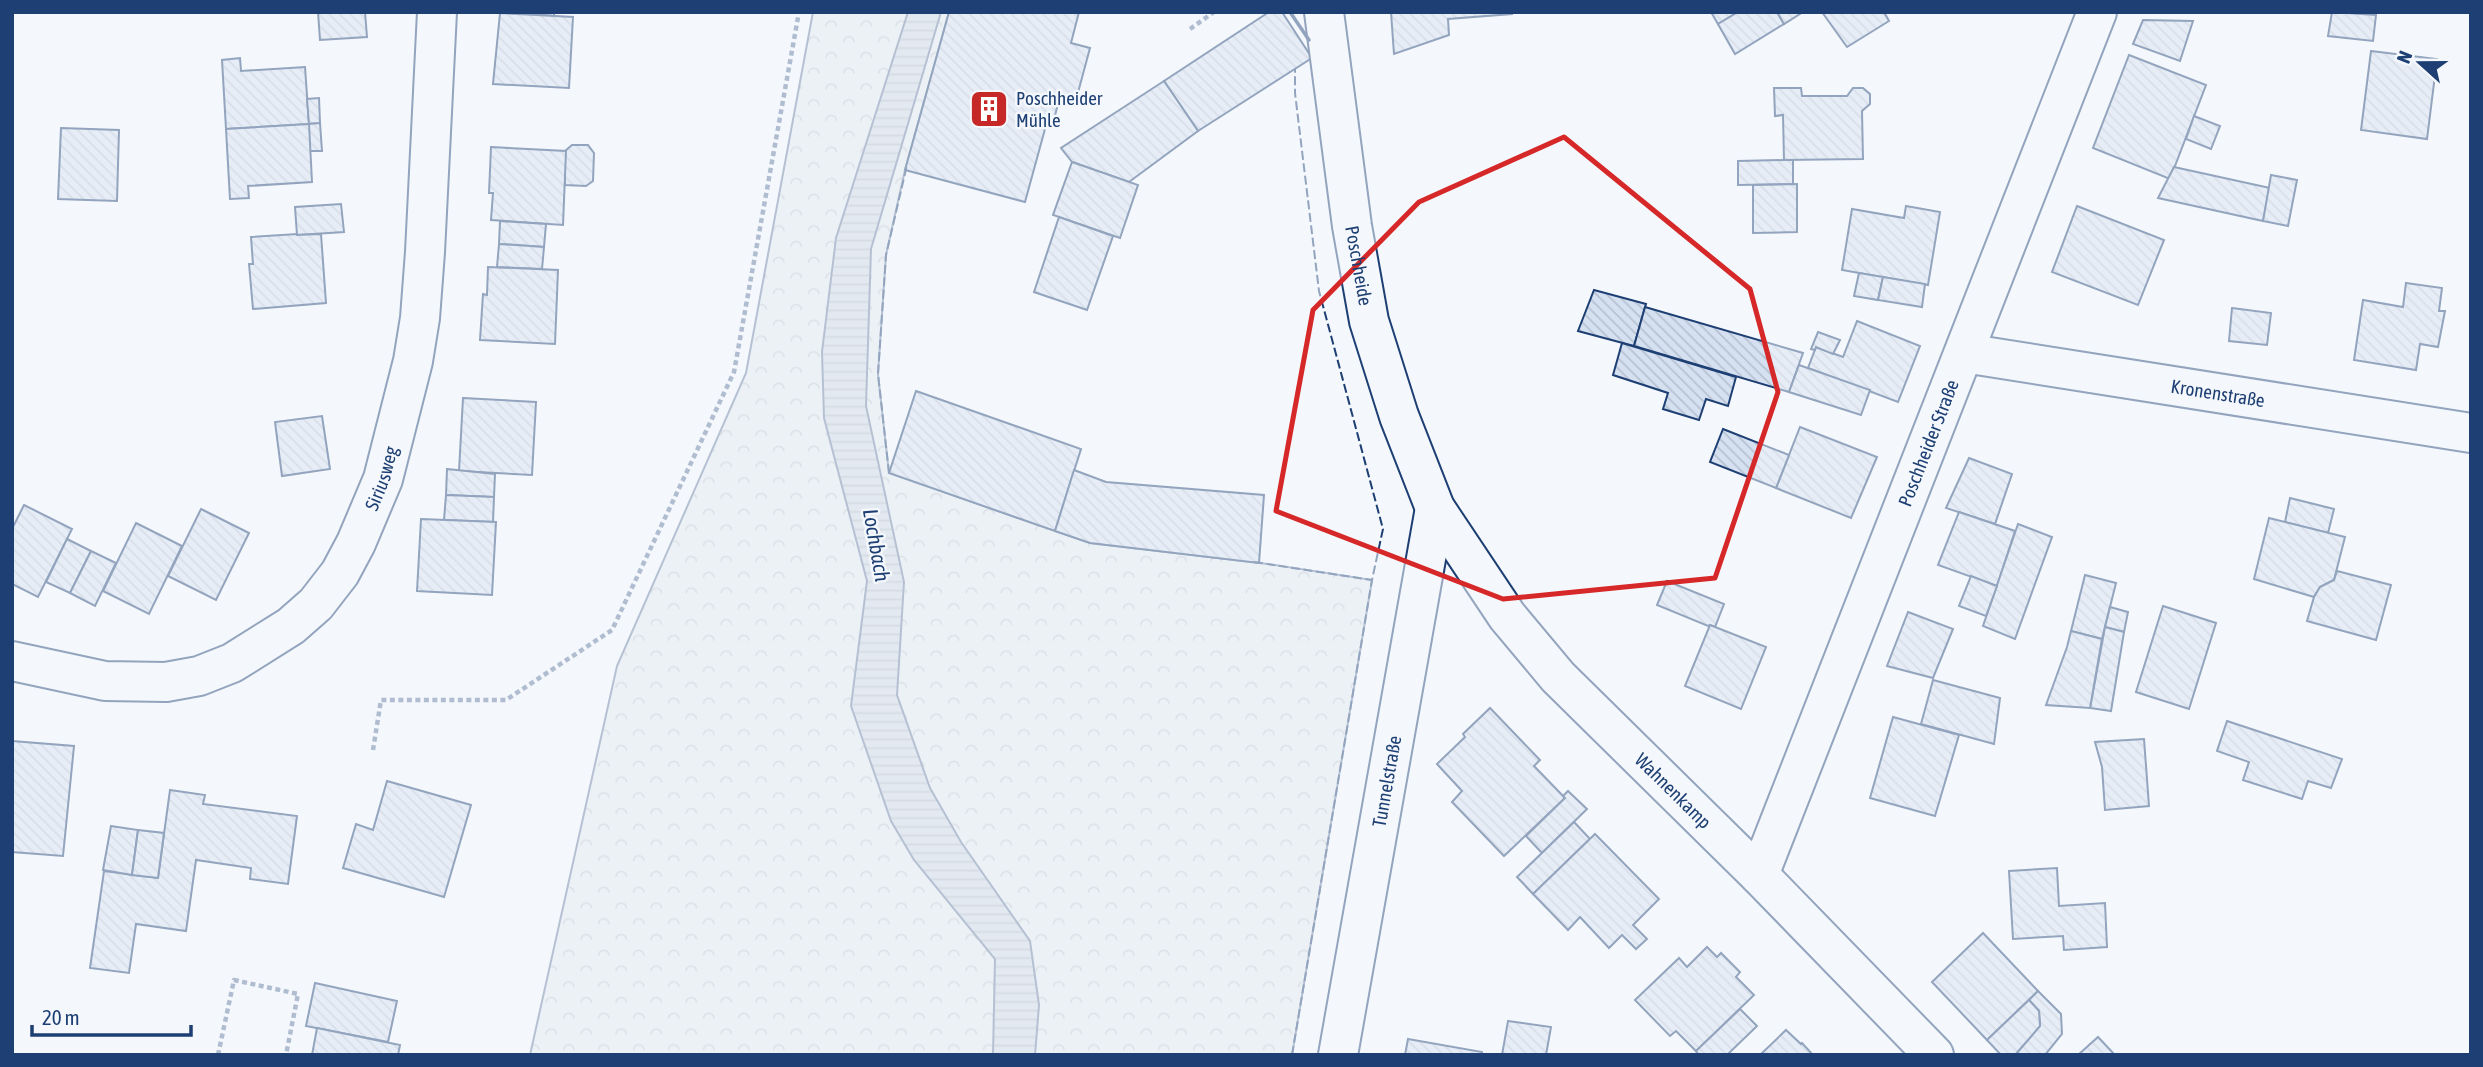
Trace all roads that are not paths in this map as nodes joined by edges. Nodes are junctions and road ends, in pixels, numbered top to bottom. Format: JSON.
{"nodes":[{"id":1,"x":437,"y":12,"type":"edge"},
{"id":2,"x":1324,"y":12,"type":"edge"},
{"id":3,"x":2097,"y":12,"type":"edge"},
{"id":4,"x":1964,"y":353,"type":"junction"},
{"id":5,"x":2471,"y":433,"type":"edge"},
{"id":6,"x":1436,"y":508,"type":"junction"},
{"id":7,"x":12,"y":661,"type":"edge"},
{"id":8,"x":1759,"y":876,"type":"junction"},
{"id":9,"x":1338,"y":1055,"type":"edge"},
{"id":10,"x":1934,"y":1055,"type":"edge"}],
"edges":[{"from":1,"to":7,"type":"street","name":"Siriusweg"},
{"from":2,"to":6,"type":"street","name":"Poschheide"},
{"from":3,"to":4,"type":"street","name":"Poschheider Straße"},
{"from":4,"to":5,"type":"street","name":"Kronenstraße"},
{"from":4,"to":8,"type":"street","name":"Poschheider Straße"},
{"from":6,"to":8,"type":"street","name":"Wahnenkamp"},
{"from":6,"to":9,"type":"street","name":"Tunnelstraße"},
{"from":8,"to":10,"type":"street","name":"Wahnenkamp"}]}
